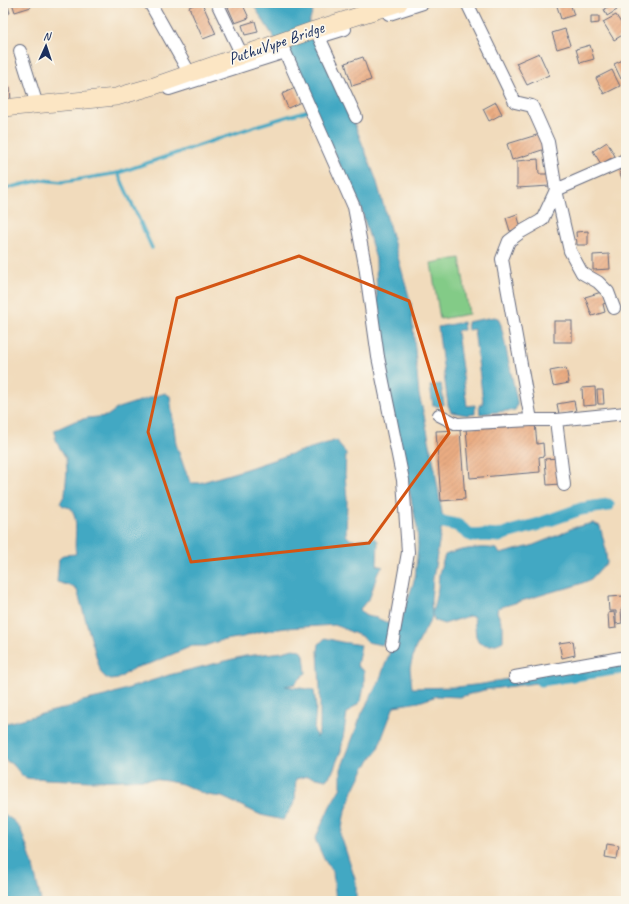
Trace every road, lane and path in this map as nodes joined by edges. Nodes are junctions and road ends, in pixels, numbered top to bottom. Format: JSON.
{"nodes":[{"id":1,"x":150,"y":3,"type":"edge"},
{"id":2,"x":217,"y":3,"type":"edge"},
{"id":3,"x":377,"y":3,"type":"edge"},
{"id":4,"x":399,"y":3,"type":"edge"},
{"id":5,"x":423,"y":3,"type":"edge"},
{"id":6,"x":468,"y":3,"type":"edge"},
{"id":7,"x":316,"y":23,"type":"dead end"},
{"id":8,"x":273,"y":38,"type":"dead end"},
{"id":9,"x":239,"y":49,"type":"junction"},
{"id":10,"x":20,"y":51,"type":"dead end"},
{"id":11,"x":186,"y":67,"type":"junction"},
{"id":12,"x":138,"y":90,"type":"junction"},
{"id":13,"x":37,"y":105,"type":"junction"},
{"id":14,"x":3,"y":108,"type":"edge"},
{"id":15,"x":356,"y":117,"type":"dead end"},
{"id":16,"x":626,"y":158,"type":"edge"},
{"id":17,"x":556,"y":190,"type":"junction"},
{"id":18,"x":614,"y":308,"type":"dead end"},
{"id":19,"x":626,"y":413,"type":"edge"},
{"id":20,"x":440,"y":414,"type":"dead end"},
{"id":21,"x":531,"y":420,"type":"junction"},
{"id":22,"x":556,"y":420,"type":"junction"},
{"id":23,"x":564,"y":484,"type":"dead end"},
{"id":24,"x":392,"y":644,"type":"dead end"},
{"id":25,"x":626,"y":657,"type":"edge"},
{"id":26,"x":515,"y":677,"type":"dead end"}],
"edges":[{"from":1,"to":11,"type":"street"},
{"from":2,"to":9,"type":"street"},
{"from":3,"to":7,"type":"street"},
{"from":4,"to":12,"type":"main road","name":"PuthuVype Bridge"},
{"from":5,"to":15,"type":"street"},
{"from":6,"to":17,"type":"street"},
{"from":8,"to":9,"type":"street"},
{"from":9,"to":11,"type":"street"},
{"from":10,"to":13,"type":"street"},
{"from":11,"to":12,"type":"street"},
{"from":12,"to":13,"type":"main road","name":"PuthuVype Bridge"},
{"from":12,"to":24,"type":"street"},
{"from":13,"to":14,"type":"main road","name":"PuthuVype Bridge"},
{"from":16,"to":17,"type":"street"},
{"from":17,"to":18,"type":"street"},
{"from":17,"to":21,"type":"street"},
{"from":19,"to":22,"type":"street"},
{"from":20,"to":21,"type":"street"},
{"from":21,"to":22,"type":"street"},
{"from":22,"to":23,"type":"street"},
{"from":25,"to":26,"type":"street"}]}
